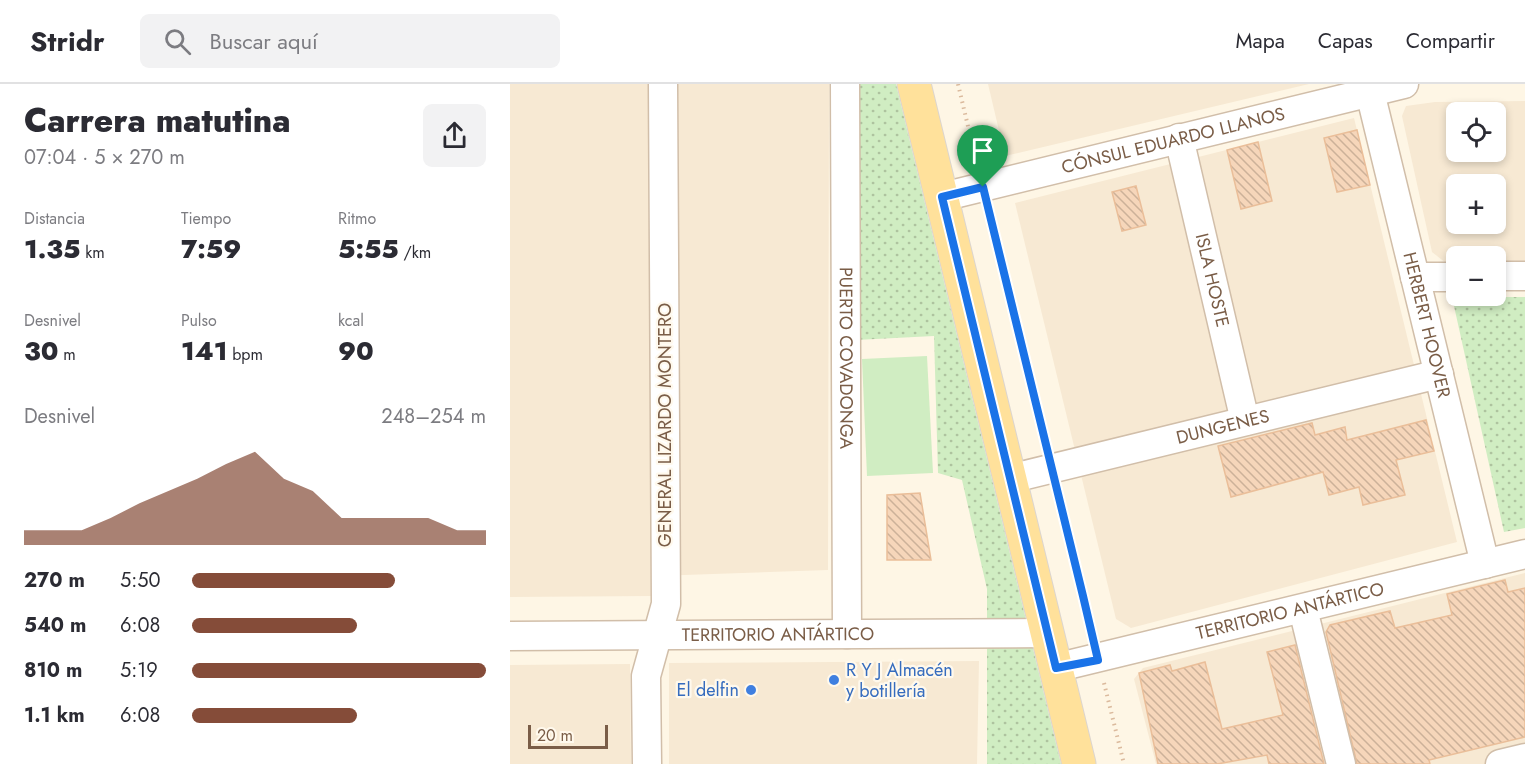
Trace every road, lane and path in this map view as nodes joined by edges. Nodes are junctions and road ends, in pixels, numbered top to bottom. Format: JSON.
{"nodes":[{"id":1,"x":663,"y":84,"type":"edge"},
{"id":2,"x":845,"y":84,"type":"edge"},
{"id":3,"x":914,"y":84,"type":"edge"},
{"id":4,"x":958,"y":84,"type":"edge"},
{"id":5,"x":1404,"y":84,"type":"edge"},
{"id":6,"x":1369,"y":87,"type":"edge"},
{"id":7,"x":1179,"y":138,"type":"junction"},
{"id":8,"x":983,"y":187,"type":"junction"},
{"id":9,"x":942,"y":197,"type":"junction"},
{"id":10,"x":1506,"y":276,"type":"edge"},
{"id":11,"x":1525,"y":276,"type":"edge"},
{"id":12,"x":1415,"y":277,"type":"junction"},
{"id":13,"x":1446,"y":277,"type":"edge"},
{"id":14,"x":1438,"y":374,"type":"junction"},
{"id":15,"x":1245,"y":422,"type":"junction"},
{"id":16,"x":1052,"y":469,"type":"junction"},
{"id":17,"x":1009,"y":480,"type":"junction"},
{"id":18,"x":1525,"y":554,"type":"edge"},
{"id":19,"x":1485,"y":564,"type":"junction"},
{"id":20,"x":1303,"y":609,"type":"junction"},
{"id":21,"x":1047,"y":633,"type":"junction"},
{"id":22,"x":847,"y":634,"type":"junction"},
{"id":23,"x":510,"y":636,"type":"edge"},
{"id":24,"x":656,"y":636,"type":"junction"},
{"id":25,"x":1098,"y":660,"type":"junction"},
{"id":26,"x":1056,"y":668,"type":"junction"},
{"id":27,"x":1525,"y":758,"type":"edge"},
{"id":28,"x":647,"y":764,"type":"edge"},
{"id":29,"x":1078,"y":764,"type":"edge"},
{"id":30,"x":1124,"y":764,"type":"edge"},
{"id":31,"x":1341,"y":764,"type":"edge"},
{"id":32,"x":1500,"y":764,"type":"edge"}],
"edges":[{"from":1,"to":24,"type":"street","name":"GENERAL LIZARDO MONTERO"},
{"from":2,"to":22,"type":"street","name":"PUERTO COVADONGA"},
{"from":3,"to":9,"type":"main road"},
{"from":4,"to":8,"type":"path"},
{"from":5,"to":6,"type":"street","name":"CÓNSUL EDUARDO LLANOS"},
{"from":6,"to":7,"type":"street","name":"CÓNSUL EDUARDO LLANOS"},
{"from":6,"to":12,"type":"street","name":"HERBERT HOOVER"},
{"from":7,"to":8,"type":"street","name":"CÓNSUL EDUARDO LLANOS"},
{"from":7,"to":15,"type":"street","name":"ISLA HOSTE"},
{"from":8,"to":9,"type":"street","name":"CÓNSUL EDUARDO LLANOS"},
{"from":8,"to":16,"type":"path"},
{"from":9,"to":17,"type":"main road"},
{"from":10,"to":11,"type":"street"},
{"from":12,"to":13,"type":"street"},
{"from":12,"to":14,"type":"street","name":"HERBERT HOOVER"},
{"from":14,"to":15,"type":"street","name":"DUNGENES"},
{"from":14,"to":19,"type":"street","name":"HERBERT HOOVER"},
{"from":15,"to":16,"type":"street","name":"DUNGENES"},
{"from":16,"to":17,"type":"street","name":"DUNGENES"},
{"from":16,"to":25,"type":"path"},
{"from":17,"to":21,"type":"main road"},
{"from":18,"to":19,"type":"street","name":"TERRITORIO ANTÁRTICO"},
{"from":19,"to":20,"type":"street","name":"TERRITORIO ANTÁRTICO"},
{"from":20,"to":25,"type":"street","name":"TERRITORIO ANTÁRTICO"},
{"from":20,"to":31,"type":"street"},
{"from":21,"to":22,"type":"street","name":"TERRITORIO ANTÁRTICO"},
{"from":21,"to":26,"type":"main road"},
{"from":22,"to":24,"type":"street","name":"TERRITORIO ANTÁRTICO"},
{"from":23,"to":24,"type":"street","name":"TERRITORIO ANTÁRTICO"},
{"from":24,"to":28,"type":"street","name":"GENERAL LIZARDO MONTERO"},
{"from":25,"to":26,"type":"street","name":"TERRITORIO ANTÁRTICO"},
{"from":25,"to":30,"type":"path"},
{"from":26,"to":29,"type":"main road"},
{"from":27,"to":32,"type":"street"}]}
